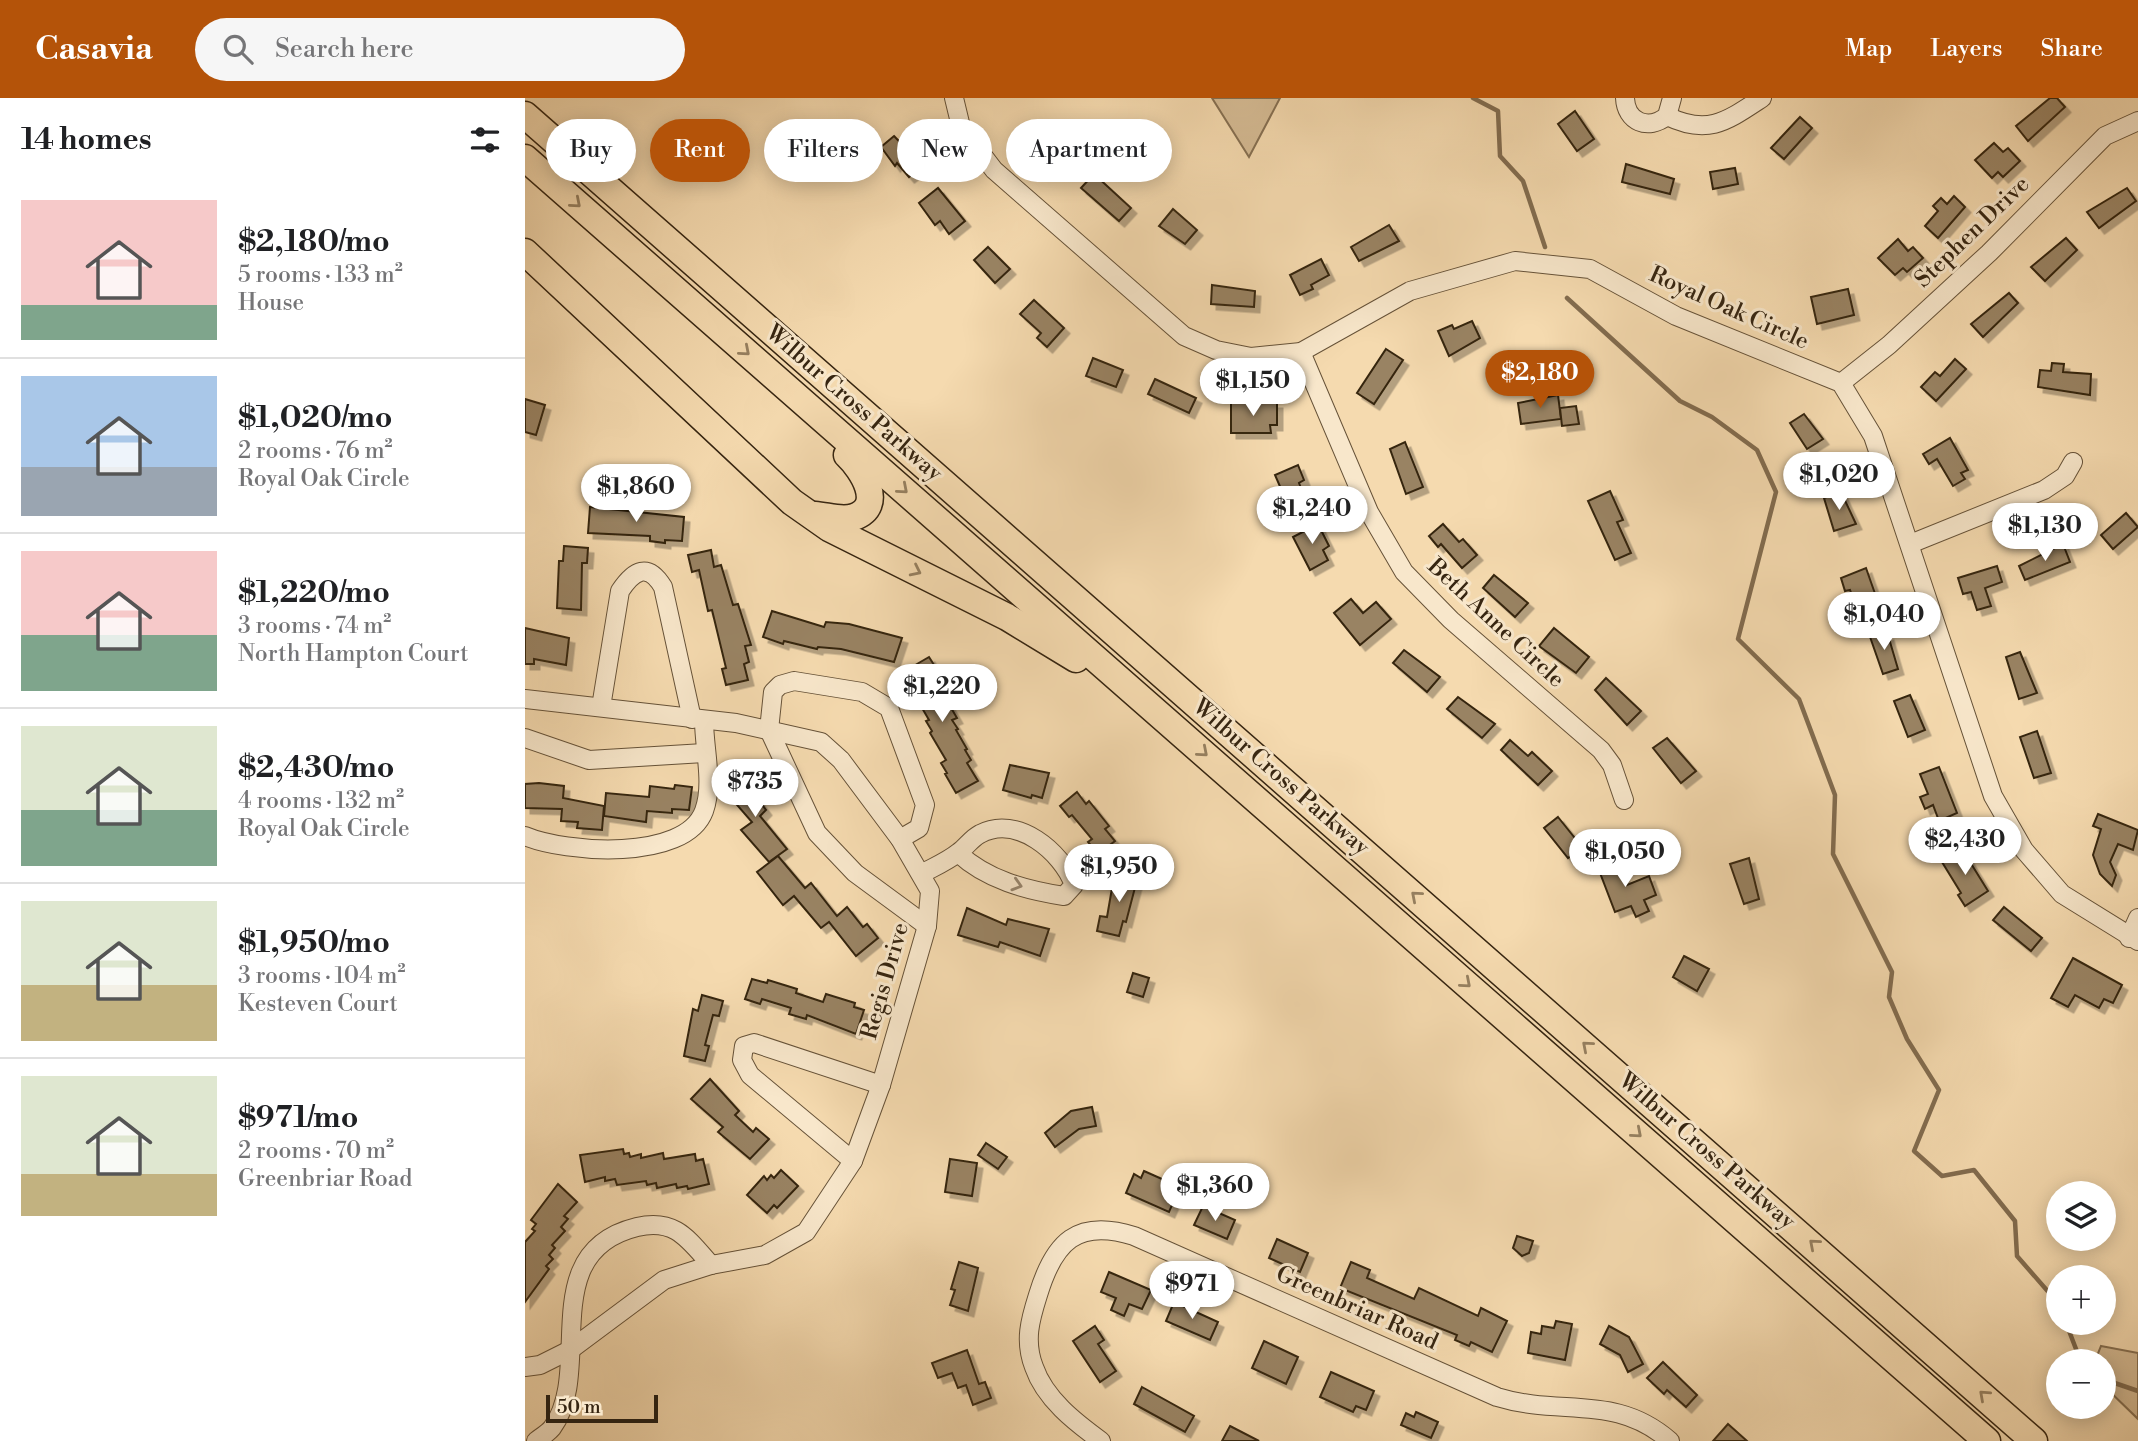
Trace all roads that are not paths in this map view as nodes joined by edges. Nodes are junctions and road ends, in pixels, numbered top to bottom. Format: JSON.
{"nodes":[{"id":1,"x":954,"y":98,"type":"edge"},
{"id":2,"x":1625,"y":98,"type":"edge"},
{"id":3,"x":1672,"y":98,"type":"edge"},
{"id":4,"x":1762,"y":98,"type":"edge"},
{"id":5,"x":525,"y":115,"type":"edge"},
{"id":6,"x":1667,"y":116,"type":"junction"},
{"id":7,"x":2138,"y":121,"type":"edge"},
{"id":8,"x":525,"y":158,"type":"edge"},
{"id":9,"x":525,"y":252,"type":"edge"},
{"id":10,"x":1301,"y":352,"type":"junction"},
{"id":11,"x":1840,"y":383,"type":"junction"},
{"id":12,"x":815,"y":412,"type":"junction"},
{"id":13,"x":2073,"y":462,"type":"dead end"},
{"id":14,"x":814,"y":515,"type":"junction"},
{"id":15,"x":1910,"y":544,"type":"junction"},
{"id":16,"x":525,"y":699,"type":"edge"},
{"id":17,"x":601,"y":707,"type":"junction"},
{"id":18,"x":698,"y":720,"type":"junction"},
{"id":19,"x":1177,"y":729,"type":"junction"},
{"id":20,"x":769,"y":730,"type":"junction"},
{"id":21,"x":525,"y":738,"type":"edge"},
{"id":22,"x":704,"y":753,"type":"junction"},
{"id":23,"x":1624,"y":800,"type":"dead end"},
{"id":24,"x":525,"y":836,"type":"edge"},
{"id":25,"x":900,"y":839,"type":"junction"},
{"id":26,"x":958,"y":853,"type":"junction"},
{"id":27,"x":921,"y":874,"type":"junction"},
{"id":28,"x":2138,"y":918,"type":"edge"},
{"id":29,"x":927,"y":926,"type":"junction"},
{"id":30,"x":2134,"y":940,"type":"edge"},
{"id":31,"x":881,"y":1085,"type":"junction"},
{"id":32,"x":853,"y":1161,"type":"junction"},
{"id":33,"x":711,"y":1265,"type":"junction"},
{"id":34,"x":570,"y":1350,"type":"junction"},
{"id":35,"x":525,"y":1367,"type":"edge"},
{"id":36,"x":536,"y":1441,"type":"edge"},
{"id":37,"x":1101,"y":1441,"type":"edge"},
{"id":38,"x":1670,"y":1441,"type":"edge"},
{"id":39,"x":1987,"y":1441,"type":"edge"},
{"id":40,"x":2034,"y":1441,"type":"edge"}],
"edges":[{"from":1,"to":10,"type":"street","name":"Royal Oak Circle"},
{"from":2,"to":6,"type":"street"},
{"from":3,"to":6,"type":"street"},
{"from":4,"to":6,"type":"street"},
{"from":40,"to":5,"type":"highway","name":"Wilbur Cross Parkway","one_way":true},
{"from":7,"to":11,"type":"street","name":"Stephen Drive"},
{"from":8,"to":12,"type":"highway","name":"Wilbur Cross Parkway","one_way":true},
{"from":9,"to":14,"type":"highway"},
{"from":10,"to":11,"type":"street","name":"Royal Oak Circle"},
{"from":10,"to":23,"type":"street","name":"Beth Anne Circle"},
{"from":11,"to":15,"type":"street"},
{"from":12,"to":14,"type":"highway"},
{"from":12,"to":19,"type":"highway","name":"Wilbur Cross Parkway","one_way":true},
{"from":13,"to":15,"type":"street"},
{"from":14,"to":19,"type":"highway","one_way":true},
{"from":15,"to":30,"type":"street"},
{"from":16,"to":17,"type":"street","name":"Regis Drive"},
{"from":17,"to":18,"type":"street","name":"Regis Drive"},
{"from":17,"to":18,"type":"street"},
{"from":18,"to":20,"type":"street","name":"Regis Drive"},
{"from":18,"to":22,"type":"street"},
{"from":19,"to":39,"type":"highway","name":"Wilbur Cross Parkway","one_way":true},
{"from":20,"to":25,"type":"street","name":"Regis Drive"},
{"from":20,"to":25,"type":"street"},
{"from":20,"to":29,"type":"street"},
{"from":21,"to":22,"type":"street"},
{"from":22,"to":24,"type":"street"},
{"from":25,"to":27,"type":"street","name":"Regis Drive"},
{"from":26,"to":26,"type":"street","one_way":true},
{"from":26,"to":27,"type":"street"},
{"from":27,"to":29,"type":"street","name":"Regis Drive"},
{"from":28,"to":30,"type":"street"},
{"from":29,"to":31,"type":"street","name":"Regis Drive"},
{"from":31,"to":32,"type":"street","name":"Regis Drive"},
{"from":31,"to":32,"type":"street"},
{"from":32,"to":33,"type":"street","name":"Regis Drive"},
{"from":33,"to":34,"type":"street","name":"Regis Drive"},
{"from":33,"to":34,"type":"street"},
{"from":34,"to":35,"type":"street","name":"Regis Drive"},
{"from":34,"to":36,"type":"street"},
{"from":37,"to":38,"type":"street","name":"Greenbriar Road"}]}
